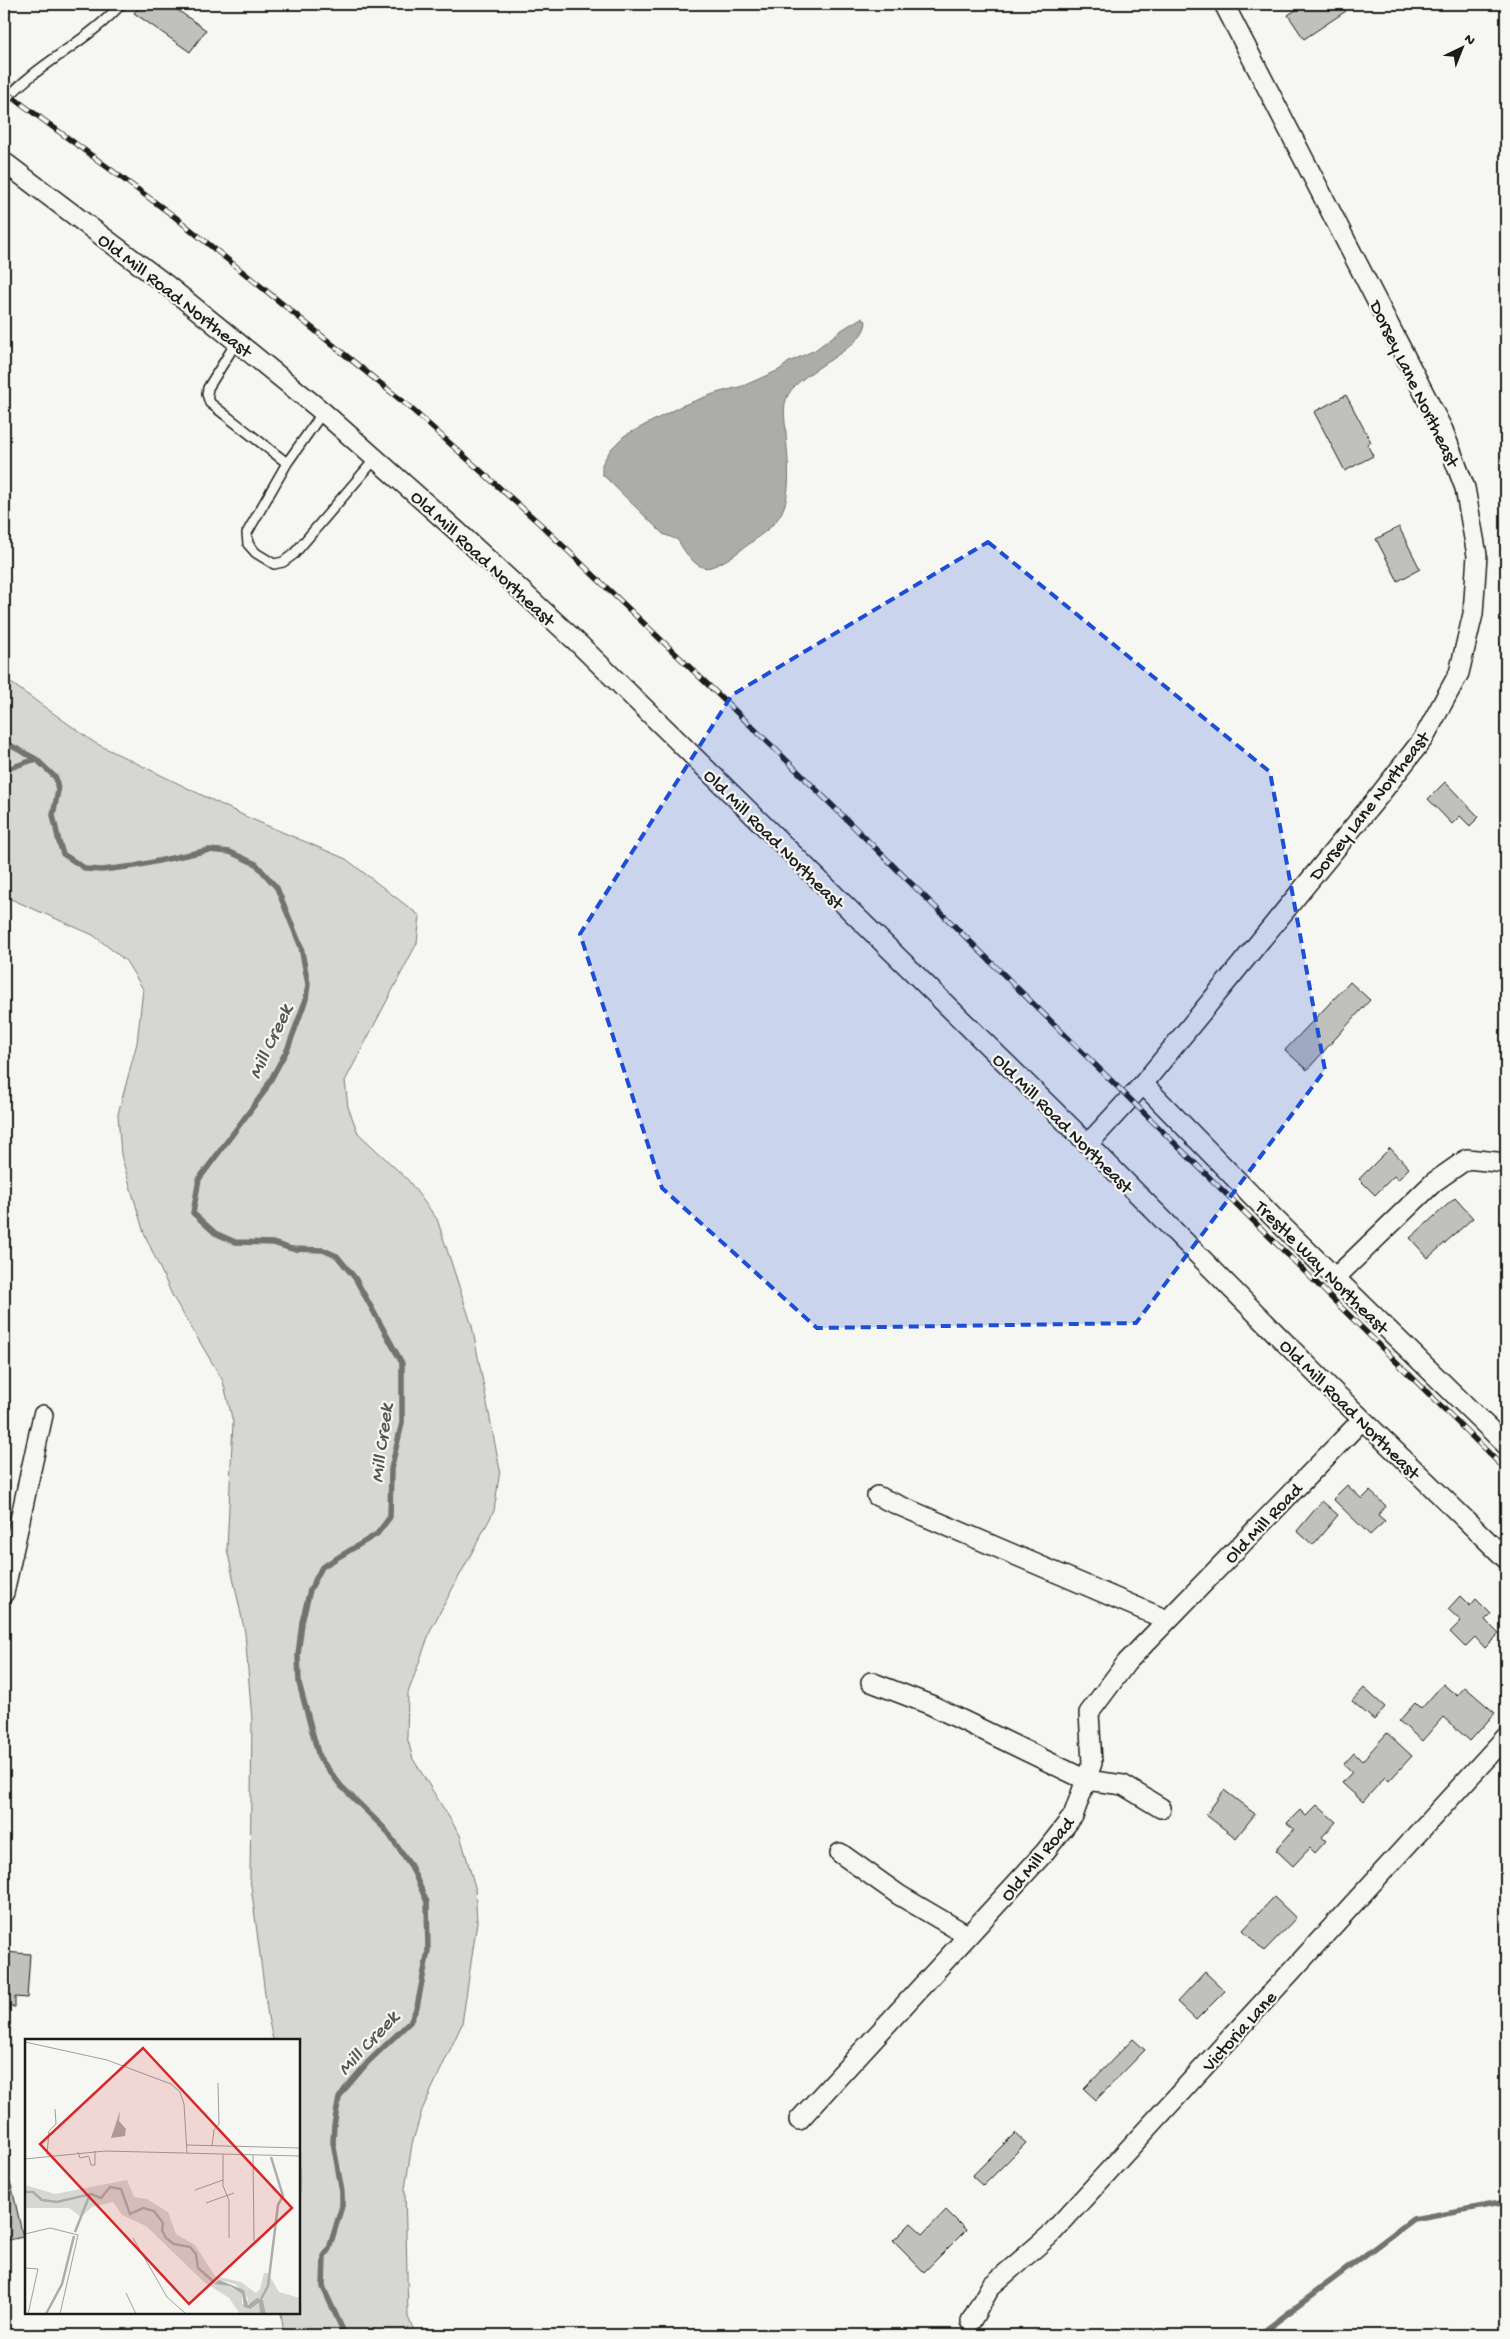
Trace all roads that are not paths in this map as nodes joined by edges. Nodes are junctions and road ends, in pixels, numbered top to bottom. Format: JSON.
{"nodes":[{"id":1,"x":121,"y":4,"type":"edge"},
{"id":2,"x":1224,"y":4,"type":"edge"},
{"id":3,"x":4,"y":102,"type":"edge"},
{"id":4,"x":4,"y":162,"type":"edge"},
{"id":5,"x":237,"y":341,"type":"junction"},
{"id":6,"x":323,"y":412,"type":"junction"},
{"id":7,"x":376,"y":458,"type":"junction"},
{"id":8,"x":287,"y":463,"type":"junction"},
{"id":9,"x":1143,"y":1084,"type":"junction"},
{"id":10,"x":1088,"y":1144,"type":"junction"},
{"id":11,"x":1506,"y":1163,"type":"edge"},
{"id":12,"x":1335,"y":1278,"type":"junction"},
{"id":13,"x":43,"y":1415,"type":"dead end"},
{"id":14,"x":1362,"y":1420,"type":"junction"},
{"id":15,"x":1506,"y":1445,"type":"edge"},
{"id":16,"x":877,"y":1496,"type":"dead end"},
{"id":17,"x":1506,"y":1559,"type":"edge"},
{"id":18,"x":4,"y":1593,"type":"edge"},
{"id":19,"x":1167,"y":1620,"type":"junction"},
{"id":20,"x":870,"y":1682,"type":"dead end"},
{"id":21,"x":1506,"y":1737,"type":"edge"},
{"id":22,"x":1086,"y":1780,"type":"junction"},
{"id":23,"x":1162,"y":1808,"type":"dead end"},
{"id":24,"x":840,"y":1853,"type":"dead end"},
{"id":25,"x":968,"y":1936,"type":"junction"},
{"id":26,"x":799,"y":2120,"type":"dead end"},
{"id":27,"x":971,"y":2321,"type":"dead end"}],
"edges":[{"from":1,"to":3,"type":"lane"},
{"from":2,"to":9,"type":"street","name":"Dorsey Lane Northeast"},
{"from":4,"to":5,"type":"street","name":"Old Mill Road Northeast"},
{"from":5,"to":6,"type":"street","name":"Old Mill Road Northeast"},
{"from":5,"to":8,"type":"lane"},
{"from":6,"to":7,"type":"street","name":"Old Mill Road Northeast"},
{"from":6,"to":8,"type":"lane"},
{"from":7,"to":8,"type":"lane"},
{"from":7,"to":10,"type":"street","name":"Old Mill Road Northeast"},
{"from":9,"to":10,"type":"street","name":"Dorsey Lane Northeast"},
{"from":9,"to":12,"type":"street","name":"Trestle Way Northeast"},
{"from":10,"to":14,"type":"street","name":"Old Mill Road Northeast"},
{"from":11,"to":12,"type":"street"},
{"from":12,"to":15,"type":"street","name":"Trestle Way Northeast"},
{"from":13,"to":18,"type":"street"},
{"from":14,"to":17,"type":"street","name":"Old Mill Road Northeast"},
{"from":14,"to":19,"type":"street","name":"Old Mill Road"},
{"from":16,"to":19,"type":"street"},
{"from":19,"to":22,"type":"street","name":"Old Mill Road"},
{"from":20,"to":22,"type":"street"},
{"from":21,"to":27,"type":"street","name":"Victoria Lane"},
{"from":22,"to":23,"type":"street"},
{"from":22,"to":25,"type":"street","name":"Old Mill Road"},
{"from":24,"to":25,"type":"street"},
{"from":25,"to":26,"type":"street","name":"Old Mill Road"}]}
